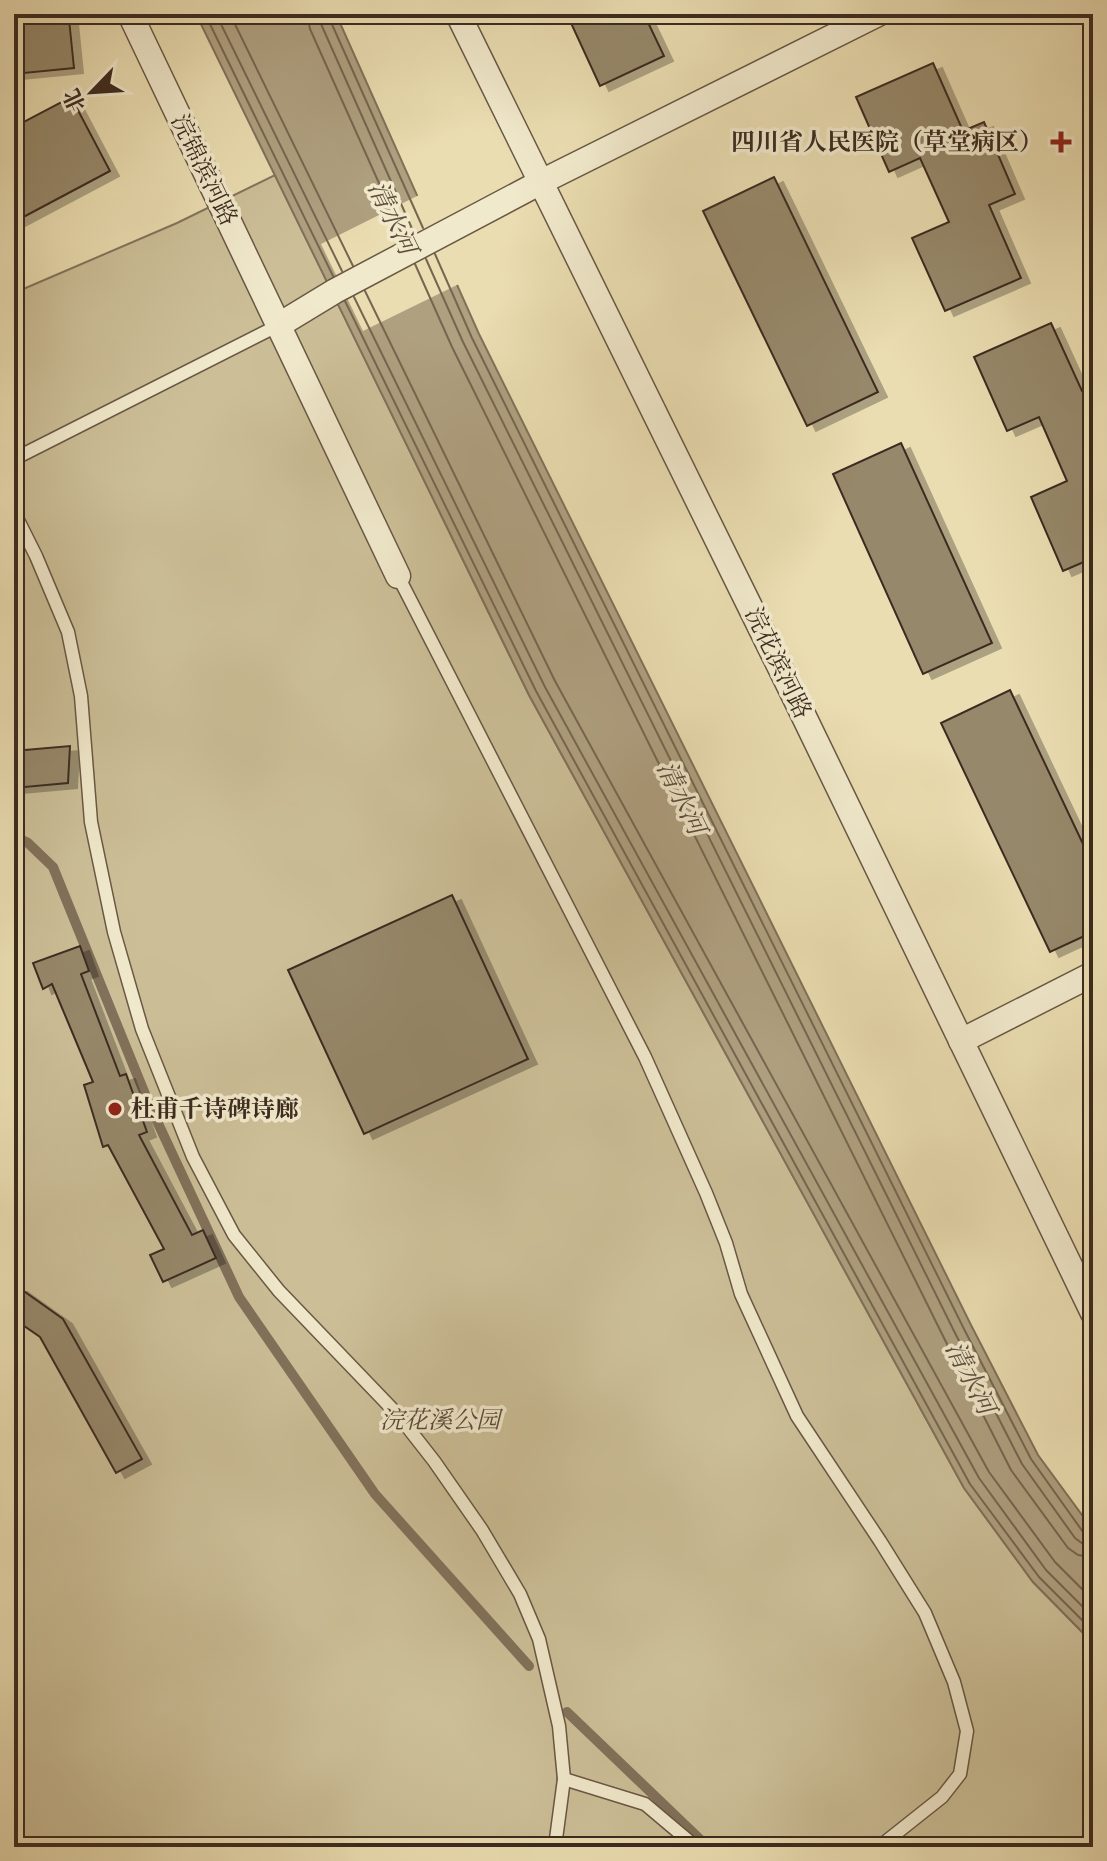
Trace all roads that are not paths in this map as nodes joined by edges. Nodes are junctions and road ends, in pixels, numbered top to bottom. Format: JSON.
{"nodes":[{"id":1,"x":130,"y":14,"type":"edge"},
{"id":2,"x":458,"y":14,"type":"edge"},
{"id":3,"x":878,"y":14,"type":"edge"},
{"id":4,"x":541,"y":182,"type":"junction"},
{"id":5,"x":279,"y":325,"type":"junction"},
{"id":6,"x":14,"y":459,"type":"edge"},
{"id":7,"x":14,"y":512,"type":"edge"},
{"id":8,"x":398,"y":576,"type":"joint"},
{"id":9,"x":1093,"y":974,"type":"edge"},
{"id":10,"x":961,"y":1041,"type":"junction"},
{"id":11,"x":1093,"y":1313,"type":"edge"},
{"id":12,"x":564,"y":1779,"type":"junction"},
{"id":13,"x":553,"y":1847,"type":"edge"},
{"id":14,"x":696,"y":1847,"type":"edge"},
{"id":15,"x":879,"y":1847,"type":"edge"}],
"edges":[{"from":1,"to":5,"type":"street","name":"浣锦滨河路"},
{"from":2,"to":4,"type":"street","name":"浣花滨河路"},
{"from":3,"to":4,"type":"street"},
{"from":4,"to":5,"type":"street"},
{"from":4,"to":10,"type":"street","name":"浣花滨河路"},
{"from":5,"to":6,"type":"lane"},
{"from":5,"to":8,"type":"street","name":"浣锦滨河路"},
{"from":7,"to":12,"type":"lane"},
{"from":8,"to":15,"type":"lane"},
{"from":9,"to":10,"type":"street"},
{"from":10,"to":11,"type":"street","name":"浣花滨河路"},
{"from":12,"to":13,"type":"lane"},
{"from":12,"to":14,"type":"lane"}]}
